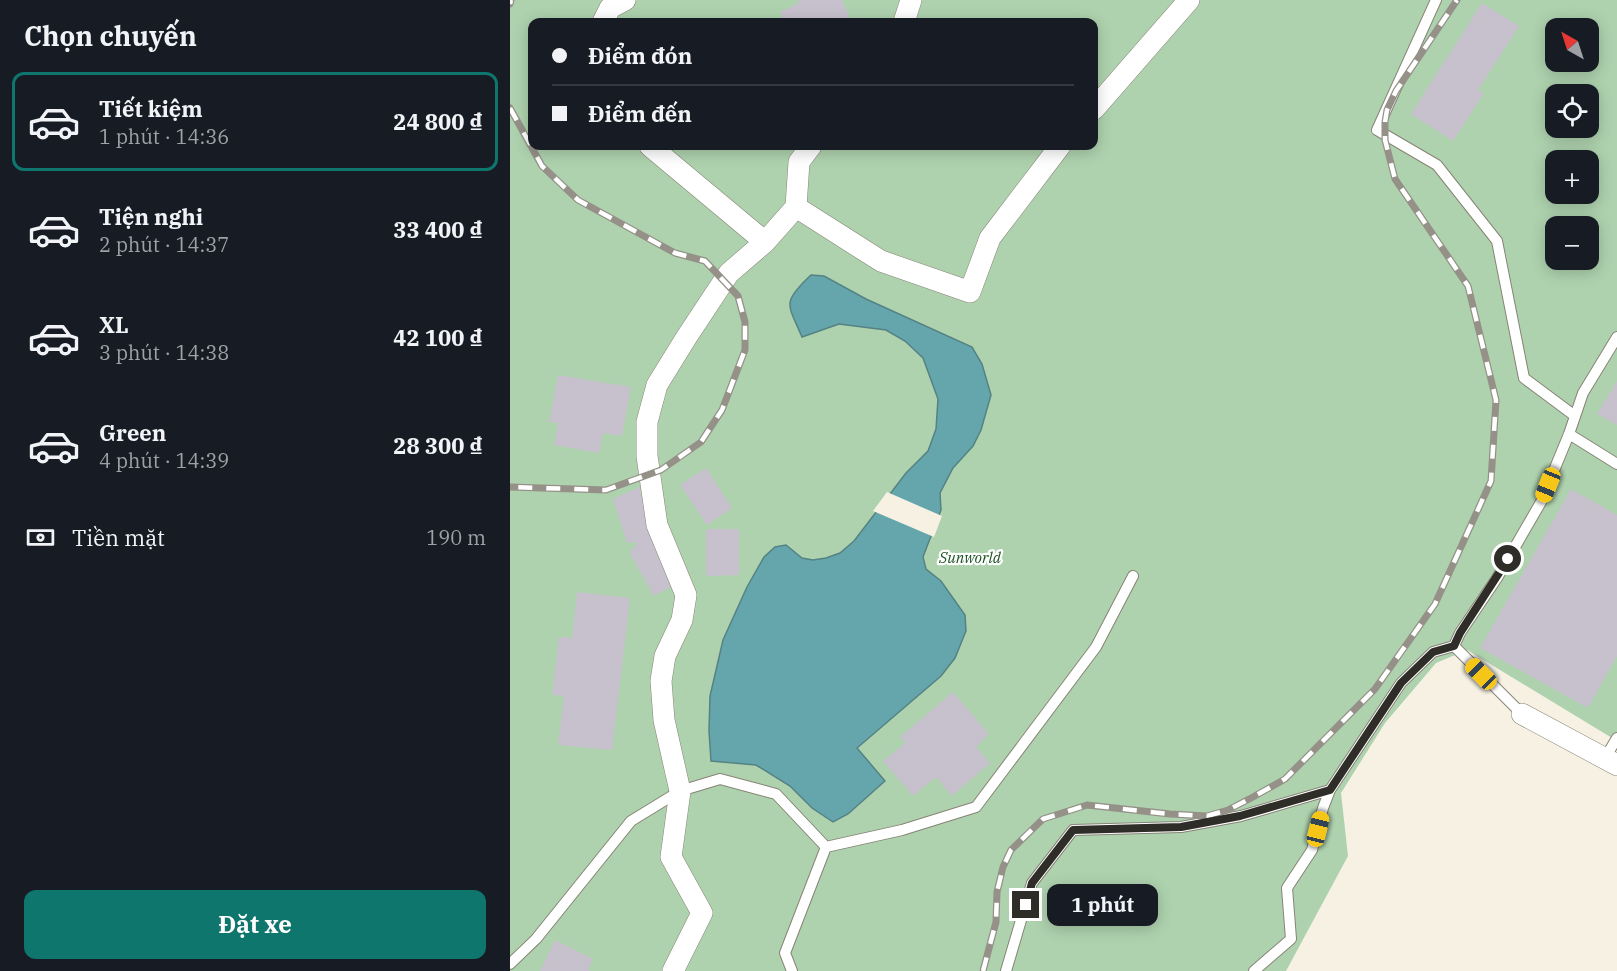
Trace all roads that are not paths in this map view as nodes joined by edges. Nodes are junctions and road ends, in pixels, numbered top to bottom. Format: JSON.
{"nodes":[{"id":1,"x":625,"y":0,"type":"edge"},
{"id":2,"x":911,"y":0,"type":"edge"},
{"id":3,"x":1189,"y":0,"type":"edge"},
{"id":4,"x":1436,"y":0,"type":"edge"},
{"id":5,"x":605,"y":18,"type":"edge"},
{"id":6,"x":905,"y":18,"type":"edge"},
{"id":7,"x":1098,"y":104,"type":"edge"},
{"id":8,"x":655,"y":150,"type":"edge"},
{"id":9,"x":808,"y":150,"type":"edge"},
{"id":10,"x":1057,"y":150,"type":"edge"},
{"id":11,"x":796,"y":207,"type":"junction"},
{"id":12,"x":765,"y":242,"type":"junction"},
{"id":13,"x":1617,"y":337,"type":"edge"},
{"id":14,"x":1575,"y":416,"type":"junction"},
{"id":15,"x":1569,"y":434,"type":"junction"},
{"id":16,"x":1617,"y":464,"type":"edge"},
{"id":17,"x":1133,"y":576,"type":"dead end"},
{"id":18,"x":1454,"y":646,"type":"junction"},
{"id":19,"x":1522,"y":714,"type":"joint"},
{"id":20,"x":1617,"y":738,"type":"edge"},
{"id":21,"x":1611,"y":762,"type":"edge"},
{"id":22,"x":1330,"y":790,"type":"junction"},
{"id":23,"x":680,"y":791,"type":"junction"},
{"id":24,"x":826,"y":847,"type":"junction"},
{"id":25,"x":510,"y":964,"type":"edge"},
{"id":26,"x":674,"y":971,"type":"edge"},
{"id":27,"x":792,"y":971,"type":"edge"},
{"id":28,"x":1006,"y":971,"type":"edge"},
{"id":29,"x":1254,"y":971,"type":"edge"}],
"edges":[{"from":1,"to":5,"type":"street"},
{"from":2,"to":6,"type":"street"},
{"from":3,"to":7,"type":"street"},
{"from":4,"to":14,"type":"lane"},
{"from":8,"to":12,"type":"street"},
{"from":9,"to":11,"type":"street"},
{"from":10,"to":11,"type":"street"},
{"from":11,"to":12,"type":"street"},
{"from":12,"to":23,"type":"street"},
{"from":13,"to":14,"type":"lane"},
{"from":14,"to":15,"type":"lane"},
{"from":15,"to":16,"type":"lane"},
{"from":15,"to":18,"type":"lane"},
{"from":17,"to":24,"type":"lane"},
{"from":18,"to":19,"type":"lane"},
{"from":18,"to":22,"type":"lane"},
{"from":19,"to":21,"type":"street"},
{"from":20,"to":21,"type":"lane"},
{"from":22,"to":28,"type":"lane"},
{"from":22,"to":29,"type":"lane"},
{"from":23,"to":24,"type":"lane"},
{"from":23,"to":25,"type":"lane"},
{"from":23,"to":26,"type":"street"},
{"from":24,"to":27,"type":"lane"}]}
